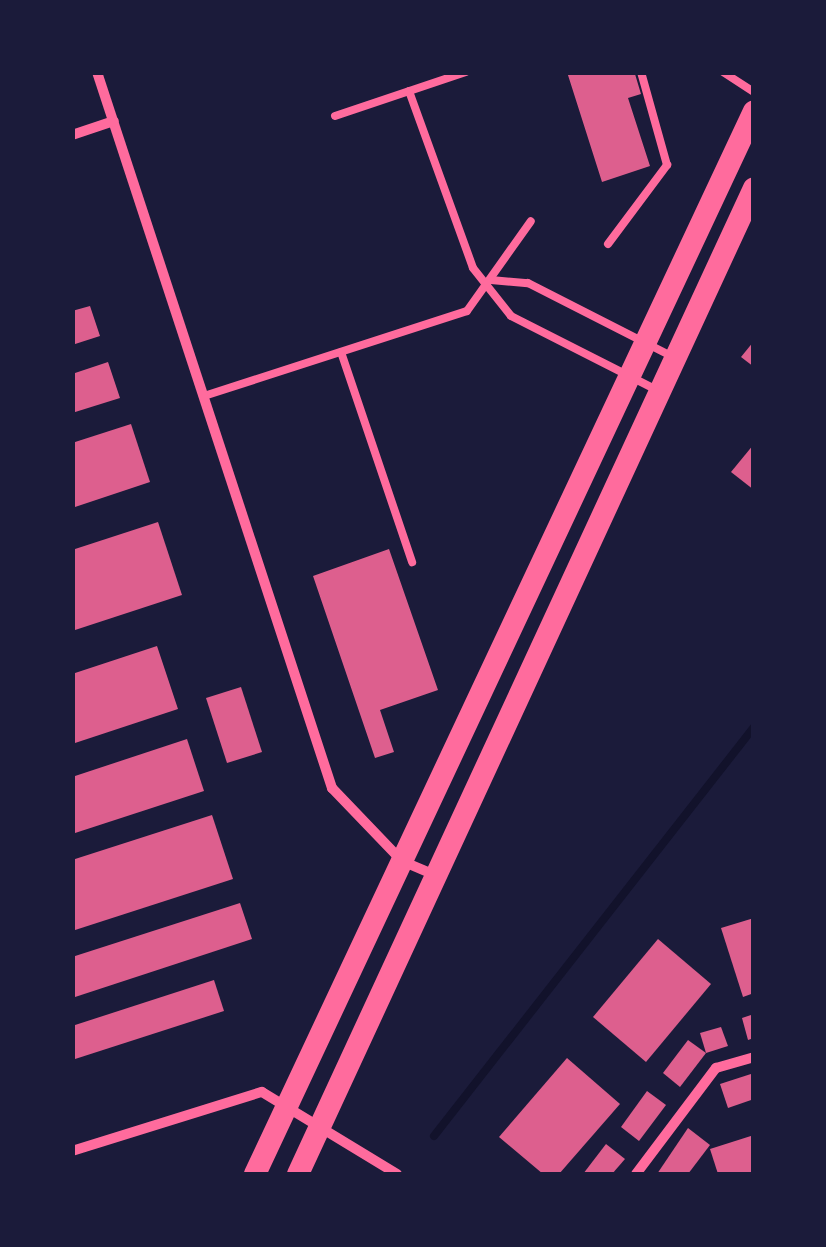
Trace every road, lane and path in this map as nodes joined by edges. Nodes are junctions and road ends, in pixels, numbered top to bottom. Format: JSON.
{"nodes":[{"id":1,"x":98,"y":72,"type":"edge"},
{"id":2,"x":466,"y":72,"type":"edge"},
{"id":3,"x":641,"y":72,"type":"edge"},
{"id":4,"x":723,"y":72,"type":"edge"},
{"id":5,"x":409,"y":92,"type":"junction"},
{"id":6,"x":754,"y":92,"type":"edge"},
{"id":7,"x":754,"y":111,"type":"edge"},
{"id":8,"x":335,"y":116,"type":"dead end"},
{"id":9,"x":114,"y":121,"type":"junction"},
{"id":10,"x":72,"y":135,"type":"edge"},
{"id":11,"x":754,"y":188,"type":"edge"},
{"id":12,"x":531,"y":221,"type":"dead end"},
{"id":13,"x":608,"y":244,"type":"dead end"},
{"id":14,"x":491,"y":280,"type":"junction"},
{"id":15,"x":645,"y":342,"type":"junction"},
{"id":16,"x":341,"y":352,"type":"junction"},
{"id":17,"x":675,"y":358,"type":"junction"},
{"id":18,"x":630,"y":376,"type":"junction"},
{"id":19,"x":659,"y":391,"type":"junction"},
{"id":20,"x":204,"y":396,"type":"junction"},
{"id":21,"x":412,"y":562,"type":"dead end"},
{"id":22,"x":402,"y":861,"type":"junction"},
{"id":23,"x":434,"y":876,"type":"junction"},
{"id":24,"x":754,"y":1056,"type":"edge"},
{"id":25,"x":287,"y":1108,"type":"junction"},
{"id":26,"x":320,"y":1126,"type":"junction"},
{"id":27,"x":72,"y":1151,"type":"edge"},
{"id":28,"x":255,"y":1174,"type":"edge"},
{"id":29,"x":298,"y":1174,"type":"edge"},
{"id":30,"x":397,"y":1174,"type":"edge"},
{"id":31,"x":636,"y":1174,"type":"edge"}],
"edges":[{"from":1,"to":9,"type":"street"},
{"from":2,"to":5,"type":"lane"},
{"from":3,"to":13,"type":"lane"},
{"from":4,"to":6,"type":"lane"},
{"from":5,"to":8,"type":"lane"},
{"from":5,"to":14,"type":"lane"},
{"from":7,"to":15,"type":"main road"},
{"from":9,"to":10,"type":"street"},
{"from":9,"to":20,"type":"street"},
{"from":11,"to":17,"type":"main road"},
{"from":12,"to":14,"type":"lane"},
{"from":14,"to":15,"type":"lane"},
{"from":14,"to":16,"type":"lane"},
{"from":14,"to":18,"type":"lane"},
{"from":15,"to":17,"type":"lane"},
{"from":15,"to":18,"type":"main road"},
{"from":16,"to":20,"type":"lane"},
{"from":16,"to":21,"type":"lane"},
{"from":17,"to":19,"type":"main road"},
{"from":18,"to":19,"type":"lane"},
{"from":18,"to":22,"type":"main road"},
{"from":19,"to":23,"type":"main road"},
{"from":20,"to":22,"type":"street"},
{"from":22,"to":23,"type":"street"},
{"from":22,"to":25,"type":"main road"},
{"from":23,"to":26,"type":"main road"},
{"from":24,"to":31,"type":"street"},
{"from":25,"to":26,"type":"street"},
{"from":25,"to":27,"type":"street"},
{"from":25,"to":28,"type":"main road"},
{"from":26,"to":29,"type":"main road"},
{"from":26,"to":30,"type":"street"}]}
